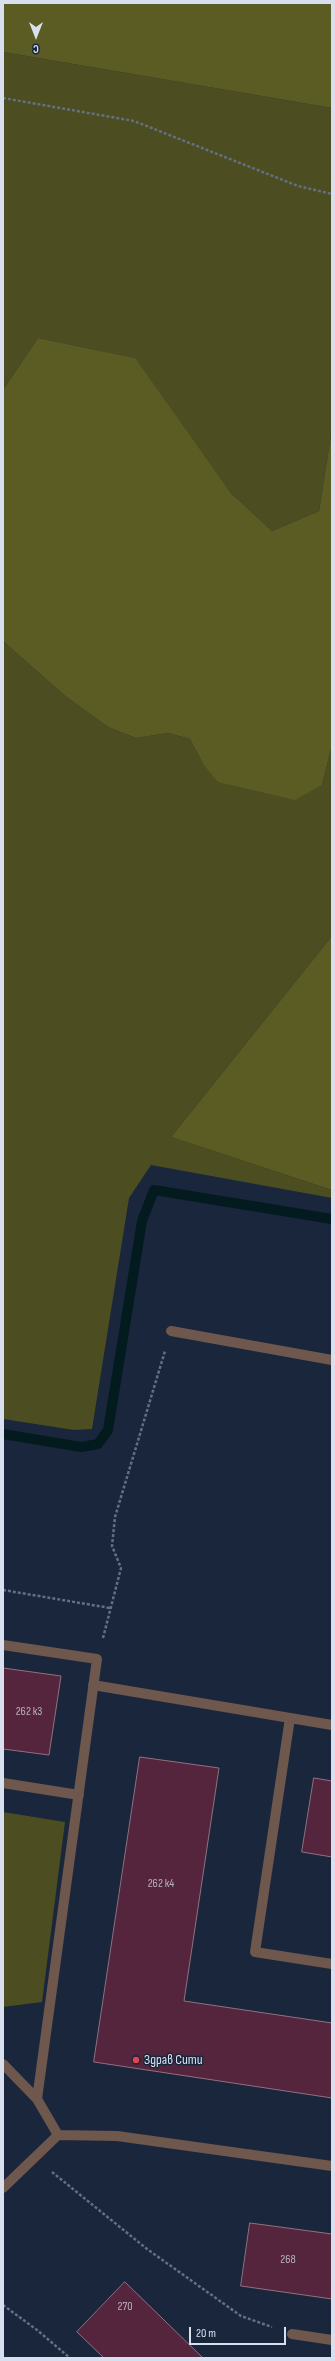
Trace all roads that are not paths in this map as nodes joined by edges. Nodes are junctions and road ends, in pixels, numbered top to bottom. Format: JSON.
{"nodes":[{"id":1,"x":171,"y":1332,"type":"road end"},
{"id":2,"x":332,"y":1360,"type":"edge"},
{"id":3,"x":3,"y":1645,"type":"edge"},
{"id":4,"x":94,"y":1686,"type":"junction"},
{"id":5,"x":290,"y":1718,"type":"junction"},
{"id":6,"x":332,"y":1725,"type":"edge"},
{"id":7,"x":3,"y":1783,"type":"edge"},
{"id":8,"x":79,"y":1795,"type":"junction"},
{"id":9,"x":332,"y":1964,"type":"edge"},
{"id":10,"x":3,"y":2064,"type":"edge"},
{"id":11,"x":37,"y":2099,"type":"junction"},
{"id":12,"x":58,"y":2135,"type":"junction"},
{"id":13,"x":332,"y":2166,"type":"edge"},
{"id":14,"x":3,"y":2188,"type":"edge"},
{"id":15,"x":292,"y":2334,"type":"road end"},
{"id":16,"x":332,"y":2340,"type":"edge"}],
"edges":[{"from":1,"to":2,"type":"lane"},
{"from":3,"to":4,"type":"lane"},
{"from":4,"to":5,"type":"lane"},
{"from":4,"to":8,"type":"lane"},
{"from":5,"to":6,"type":"lane"},
{"from":5,"to":9,"type":"lane"},
{"from":7,"to":8,"type":"lane"},
{"from":8,"to":11,"type":"lane"},
{"from":10,"to":11,"type":"lane"},
{"from":11,"to":12,"type":"lane"},
{"from":12,"to":13,"type":"lane"},
{"from":12,"to":14,"type":"lane"},
{"from":15,"to":16,"type":"lane"}]}
